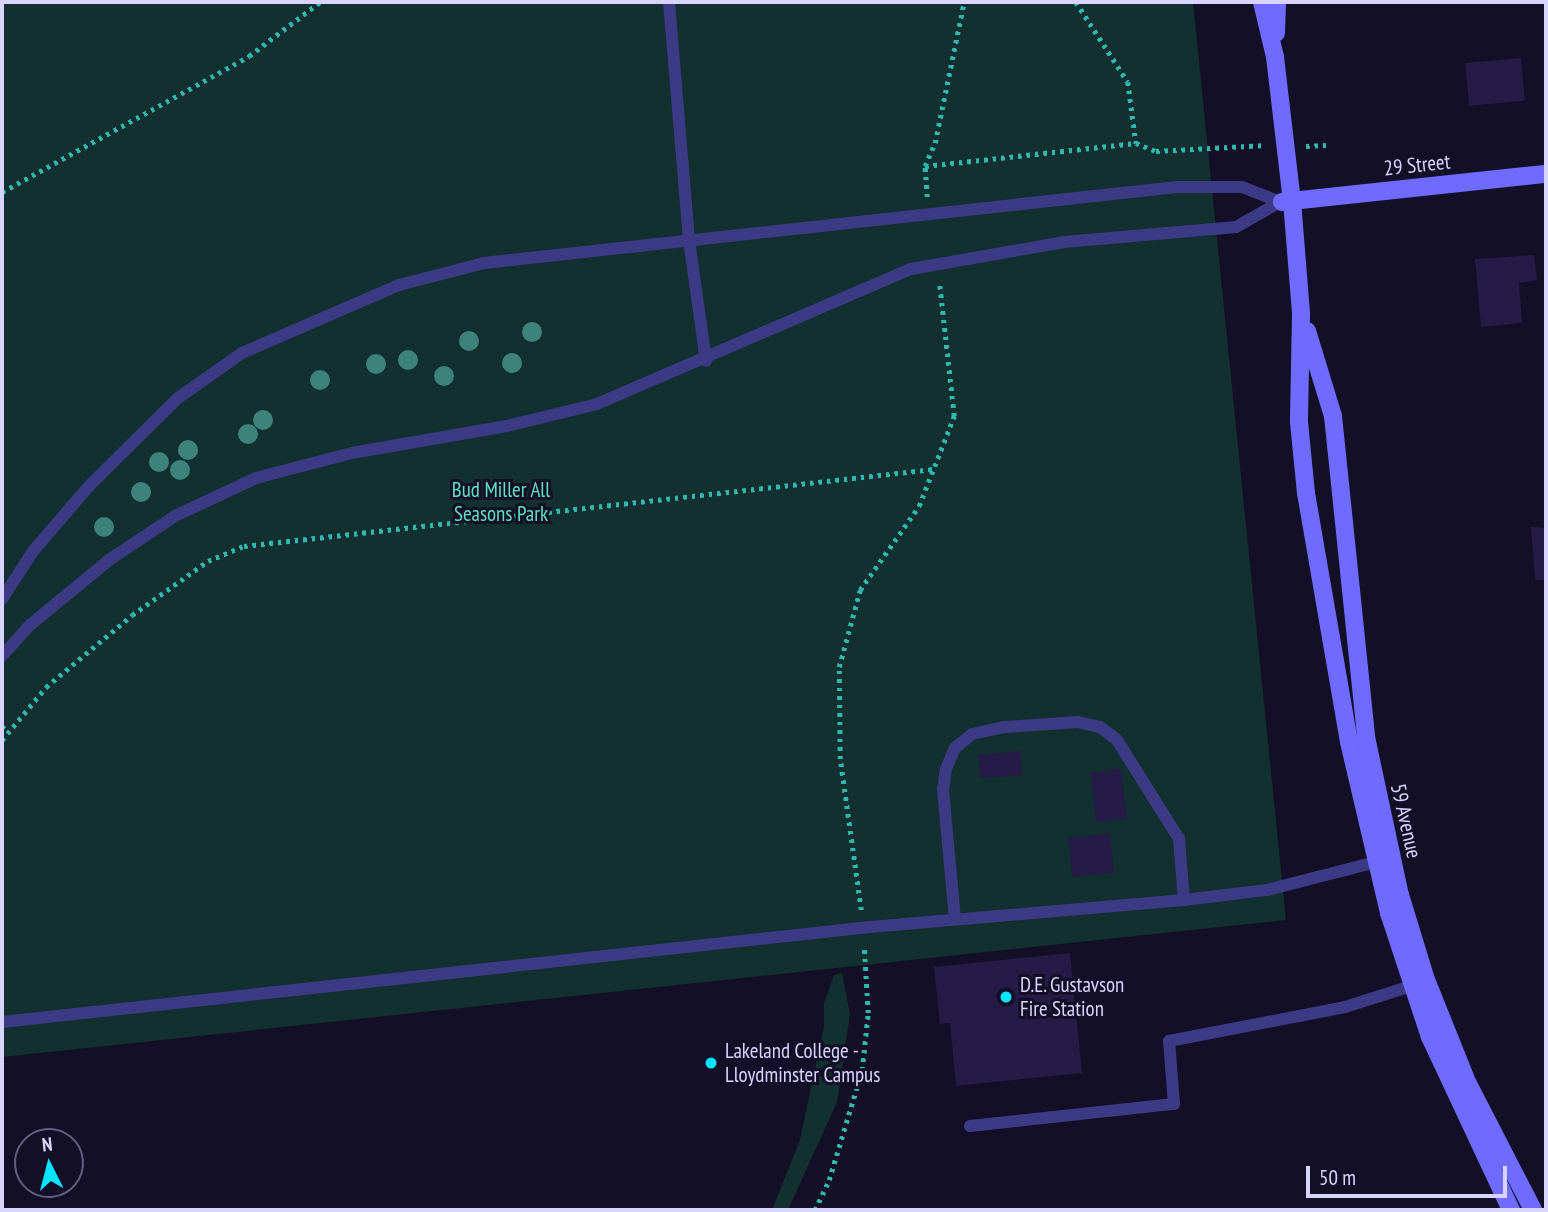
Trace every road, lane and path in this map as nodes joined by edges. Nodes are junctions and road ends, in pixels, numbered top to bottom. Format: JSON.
{"nodes":[{"id":1,"x":320,"y":2,"type":"edge"},
{"id":2,"x":669,"y":2,"type":"edge"},
{"id":3,"x":964,"y":2,"type":"edge"},
{"id":4,"x":1076,"y":2,"type":"edge"},
{"id":5,"x":1262,"y":2,"type":"edge"},
{"id":6,"x":1277,"y":2,"type":"edge"},
{"id":7,"x":1275,"y":57,"type":"junction"},
{"id":8,"x":1136,"y":143,"type":"junction"},
{"id":9,"x":1244,"y":145,"type":"dead end"},
{"id":10,"x":925,"y":166,"type":"junction"},
{"id":11,"x":1546,"y":174,"type":"edge"},
{"id":12,"x":2,"y":192,"type":"edge"},
{"id":13,"x":1286,"y":202,"type":"junction"},
{"id":14,"x":929,"y":215,"type":"junction"},
{"id":15,"x":689,"y":240,"type":"junction"},
{"id":16,"x":936,"y":265,"type":"junction"},
{"id":17,"x":1301,"y":314,"type":"junction"},
{"id":18,"x":706,"y":360,"type":"junction"},
{"id":19,"x":934,"y":469,"type":"junction"},
{"id":20,"x":2,"y":600,"type":"edge"},
{"id":21,"x":2,"y":656,"type":"edge"},
{"id":22,"x":2,"y":726,"type":"edge"},
{"id":23,"x":8,"y":731,"type":"junction"},
{"id":24,"x":2,"y":740,"type":"edge"},
{"id":25,"x":1384,"y":860,"type":"junction"},
{"id":26,"x":1184,"y":900,"type":"junction"},
{"id":27,"x":955,"y":919,"type":"junction"},
{"id":28,"x":863,"y":927,"type":"junction"},
{"id":29,"x":1420,"y":983,"type":"junction"},
{"id":30,"x":2,"y":1022,"type":"edge"},
{"id":31,"x":970,"y":1126,"type":"dead end"},
{"id":32,"x":815,"y":1210,"type":"edge"},
{"id":33,"x":1511,"y":1210,"type":"edge"},
{"id":34,"x":1533,"y":1210,"type":"edge"}],
"edges":[{"from":1,"to":12,"type":"path"},
{"from":2,"to":15,"type":"lane"},
{"from":3,"to":10,"type":"path"},
{"from":4,"to":8,"type":"path"},
{"from":5,"to":7,"type":"main road"},
{"from":6,"to":7,"type":"main road"},
{"from":7,"to":13,"type":"main road"},
{"from":8,"to":9,"type":"path"},
{"from":8,"to":10,"type":"path"},
{"from":10,"to":14,"type":"path"},
{"from":11,"to":13,"type":"main road","name":"29 Street"},
{"from":13,"to":14,"type":"lane"},
{"from":13,"to":16,"type":"lane"},
{"from":13,"to":17,"type":"main road"},
{"from":14,"to":15,"type":"lane"},
{"from":15,"to":18,"type":"lane"},
{"from":15,"to":20,"type":"lane"},
{"from":16,"to":18,"type":"lane"},
{"from":16,"to":19,"type":"path"},
{"from":17,"to":25,"type":"main road","name":"59 Avenue"},
{"from":17,"to":25,"type":"main road","name":"59 Avenue"},
{"from":18,"to":21,"type":"lane"},
{"from":19,"to":23,"type":"path"},
{"from":19,"to":28,"type":"path"},
{"from":22,"to":23,"type":"path"},
{"from":23,"to":24,"type":"path"},
{"from":25,"to":26,"type":"lane"},
{"from":25,"to":29,"type":"main road","name":"59 Avenue"},
{"from":26,"to":27,"type":"lane"},
{"from":26,"to":27,"type":"lane"},
{"from":27,"to":28,"type":"lane"},
{"from":28,"to":30,"type":"lane"},
{"from":28,"to":32,"type":"path"},
{"from":29,"to":31,"type":"lane"},
{"from":29,"to":33,"type":"main road","name":"59 Avenue"},
{"from":29,"to":34,"type":"main road","name":"59 Avenue"}]}
